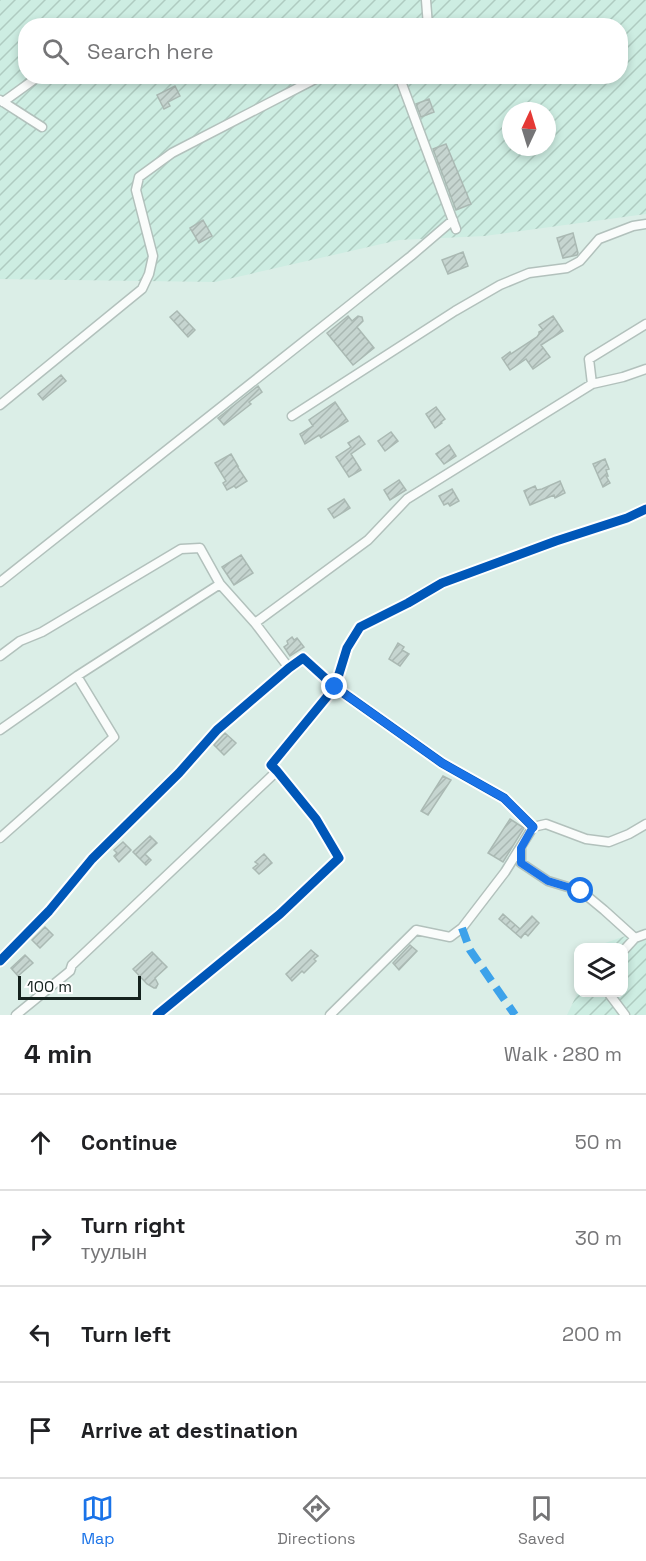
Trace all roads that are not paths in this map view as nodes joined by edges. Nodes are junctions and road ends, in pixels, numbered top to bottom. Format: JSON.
{"nodes":[{"id":1,"x":426,"y":0,"type":"edge"},
{"id":2,"x":427,"y":18,"type":"edge"},
{"id":3,"x":27,"y":84,"type":"edge"},
{"id":4,"x":306,"y":84,"type":"edge"},
{"id":5,"x":402,"y":84,"type":"edge"},
{"id":6,"x":2,"y":101,"type":"edge"},
{"id":7,"x":42,"y":127,"type":"dead end"},
{"id":8,"x":453,"y":219,"type":"junction"},
{"id":9,"x":646,"y":224,"type":"edge"},
{"id":10,"x":456,"y":229,"type":"dead end"},
{"id":11,"x":646,"y":324,"type":"edge"},
{"id":12,"x":646,"y":369,"type":"edge"},
{"id":13,"x":592,"y":384,"type":"junction"},
{"id":14,"x":0,"y":405,"type":"edge"},
{"id":15,"x":292,"y":416,"type":"dead end"},
{"id":16,"x":646,"y":509,"type":"edge"},
{"id":17,"x":0,"y":582,"type":"edge"},
{"id":18,"x":220,"y":584,"type":"junction"},
{"id":19,"x":255,"y":623,"type":"junction"},
{"id":20,"x":0,"y":656,"type":"edge"},
{"id":21,"x":289,"y":668,"type":"junction"},
{"id":22,"x":77,"y":676,"type":"junction"},
{"id":23,"x":335,"y":687,"type":"junction"},
{"id":24,"x":0,"y":730,"type":"edge"},
{"id":25,"x":278,"y":771,"type":"junction"},
{"id":26,"x":646,"y":824,"type":"edge"},
{"id":27,"x":533,"y":827,"type":"junction"},
{"id":28,"x":0,"y":838,"type":"edge"},
{"id":29,"x":521,"y":848,"type":"junction"},
{"id":30,"x":646,"y":934,"type":"edge"},
{"id":31,"x":635,"y":938,"type":"junction"},
{"id":32,"x":628,"y":946,"type":"edge"},
{"id":33,"x":0,"y":961,"type":"edge"},
{"id":34,"x":612,"y":997,"type":"edge"},
{"id":35,"x":16,"y":1015,"type":"edge"},
{"id":36,"x":157,"y":1015,"type":"edge"},
{"id":37,"x":330,"y":1015,"type":"edge"},
{"id":38,"x":625,"y":1015,"type":"edge"}],
"edges":[{"from":1,"to":2,"type":"street"},
{"from":3,"to":6,"type":"street"},
{"from":4,"to":14,"type":"street"},
{"from":5,"to":8,"type":"street"},
{"from":6,"to":7,"type":"street"},
{"from":8,"to":10,"type":"street"},
{"from":8,"to":17,"type":"street"},
{"from":9,"to":15,"type":"street"},
{"from":11,"to":13,"type":"street"},
{"from":12,"to":13,"type":"street"},
{"from":13,"to":19,"type":"street"},
{"from":16,"to":23,"type":"street"},
{"from":18,"to":19,"type":"street"},
{"from":18,"to":20,"type":"street"},
{"from":18,"to":22,"type":"street"},
{"from":19,"to":21,"type":"street"},
{"from":21,"to":23,"type":"street"},
{"from":21,"to":33,"type":"street"},
{"from":22,"to":24,"type":"street"},
{"from":22,"to":28,"type":"street"},
{"from":23,"to":25,"type":"street"},
{"from":23,"to":27,"type":"street"},
{"from":25,"to":35,"type":"street"},
{"from":25,"to":36,"type":"street"},
{"from":26,"to":27,"type":"street"},
{"from":27,"to":29,"type":"street"},
{"from":29,"to":31,"type":"street"},
{"from":29,"to":37,"type":"street"},
{"from":30,"to":31,"type":"street"},
{"from":31,"to":32,"type":"street"},
{"from":34,"to":38,"type":"street"}]}
